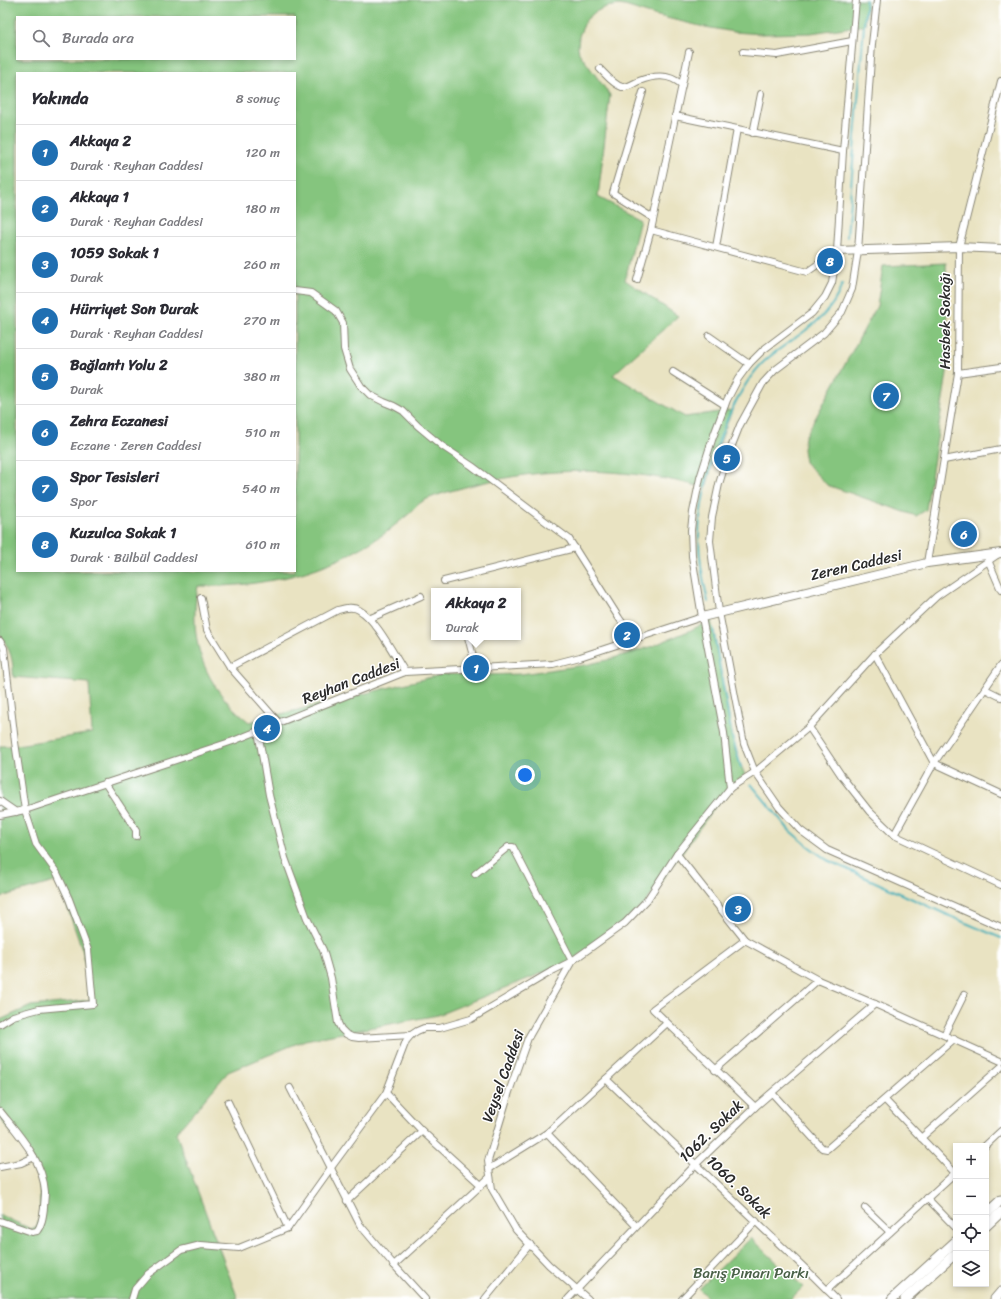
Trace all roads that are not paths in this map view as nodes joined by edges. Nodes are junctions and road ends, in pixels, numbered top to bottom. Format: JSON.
{"nodes":[{"id":1,"x":856,"y":0,"type":"edge"},
{"id":2,"x":877,"y":0,"type":"edge"},
{"id":3,"x":852,"y":40,"type":"junction"},
{"id":4,"x":689,"y":52,"type":"dead end"},
{"id":5,"x":743,"y":52,"type":"dead end"},
{"id":6,"x":600,"y":69,"type":"dead end"},
{"id":7,"x":1001,"y":84,"type":"edge"},
{"id":8,"x":682,"y":85,"type":"junction"},
{"id":9,"x":642,"y":92,"type":"dead end"},
{"id":10,"x":761,"y":94,"type":"dead end"},
{"id":11,"x":675,"y":116,"type":"junction"},
{"id":12,"x":737,"y":129,"type":"junction"},
{"id":13,"x":753,"y":133,"type":"junction"},
{"id":14,"x":843,"y":151,"type":"junction"},
{"id":15,"x":654,"y":218,"type":"junction"},
{"id":16,"x":651,"y":230,"type":"junction"},
{"id":17,"x":716,"y":247,"type":"junction"},
{"id":18,"x":959,"y":247,"type":"junction"},
{"id":19,"x":1001,"y":249,"type":"edge"},
{"id":20,"x":836,"y":251,"type":"junction"},
{"id":21,"x":858,"y":251,"type":"junction"},
{"id":22,"x":637,"y":280,"type":"dead end"},
{"id":23,"x":296,"y":291,"type":"edge"},
{"id":24,"x":709,"y":336,"type":"dead end"},
{"id":25,"x":749,"y":364,"type":"junction"},
{"id":26,"x":1001,"y":367,"type":"edge"},
{"id":27,"x":673,"y":372,"type":"dead end"},
{"id":28,"x":958,"y":373,"type":"junction"},
{"id":29,"x":725,"y":405,"type":"junction"},
{"id":30,"x":1001,"y":449,"type":"edge"},
{"id":31,"x":944,"y":460,"type":"junction"},
{"id":32,"x":575,"y":548,"type":"junction"},
{"id":33,"x":999,"y":554,"type":"edge"},
{"id":34,"x":988,"y":560,"type":"junction"},
{"id":35,"x":927,"y":563,"type":"junction"},
{"id":36,"x":444,"y":581,"type":"dead end"},
{"id":37,"x":1001,"y":590,"type":"edge"},
{"id":38,"x":421,"y":596,"type":"dead end"},
{"id":39,"x":200,"y":598,"type":"dead end"},
{"id":40,"x":719,"y":612,"type":"junction"},
{"id":41,"x":702,"y":617,"type":"junction"},
{"id":42,"x":371,"y":618,"type":"junction"},
{"id":43,"x":634,"y":639,"type":"junction"},
{"id":44,"x":469,"y":640,"type":"edge"},
{"id":45,"x":0,"y":641,"type":"edge"},
{"id":46,"x":875,"y":654,"type":"junction"},
{"id":47,"x":1001,"y":666,"type":"edge"},
{"id":48,"x":230,"y":667,"type":"junction"},
{"id":49,"x":476,"y":668,"type":"junction"},
{"id":50,"x":405,"y":672,"type":"junction"},
{"id":51,"x":985,"y":689,"type":"junction"},
{"id":52,"x":1001,"y":697,"type":"edge"},
{"id":53,"x":279,"y":723,"type":"junction"},
{"id":54,"x":809,"y":727,"type":"junction"},
{"id":55,"x":258,"y":731,"type":"junction"},
{"id":56,"x":934,"y":763,"type":"junction"},
{"id":57,"x":755,"y":772,"type":"junction"},
{"id":58,"x":105,"y":783,"type":"junction"},
{"id":59,"x":730,"y":788,"type":"junction"},
{"id":60,"x":1001,"y":794,"type":"edge"},
{"id":61,"x":0,"y":801,"type":"edge"},
{"id":62,"x":20,"y":811,"type":"junction"},
{"id":63,"x":0,"y":815,"type":"edge"},
{"id":64,"x":894,"y":835,"type":"junction"},
{"id":65,"x":136,"y":836,"type":"dead end"},
{"id":66,"x":678,"y":854,"type":"junction"},
{"id":67,"x":475,"y":874,"type":"dead end"},
{"id":68,"x":1001,"y":885,"type":"edge"},
{"id":69,"x":1001,"y":927,"type":"edge"},
{"id":70,"x":745,"y":940,"type":"junction"},
{"id":71,"x":572,"y":961,"type":"junction"},
{"id":72,"x":818,"y":980,"type":"junction"},
{"id":73,"x":964,"y":995,"type":"dead end"},
{"id":74,"x":875,"y":1004,"type":"junction"},
{"id":75,"x":667,"y":1023,"type":"junction"},
{"id":76,"x":0,"y":1024,"type":"edge"},
{"id":77,"x":411,"y":1035,"type":"junction"},
{"id":78,"x":944,"y":1035,"type":"junction"},
{"id":79,"x":954,"y":1039,"type":"junction"},
{"id":80,"x":1001,"y":1061,"type":"edge"},
{"id":81,"x":1001,"y":1067,"type":"edge"},
{"id":82,"x":715,"y":1070,"type":"junction"},
{"id":83,"x":606,"y":1079,"type":"junction"},
{"id":84,"x":290,"y":1088,"type":"dead end"},
{"id":85,"x":386,"y":1093,"type":"junction"},
{"id":86,"x":772,"y":1093,"type":"junction"},
{"id":87,"x":885,"y":1100,"type":"junction"},
{"id":88,"x":228,"y":1102,"type":"dead end"},
{"id":89,"x":754,"y":1107,"type":"junction"},
{"id":90,"x":0,"y":1111,"type":"edge"},
{"id":91,"x":422,"y":1131,"type":"junction"},
{"id":92,"x":1001,"y":1131,"type":"edge"},
{"id":93,"x":547,"y":1133,"type":"junction"},
{"id":94,"x":921,"y":1138,"type":"junction"},
{"id":95,"x":988,"y":1143,"type":"edge"},
{"id":96,"x":34,"y":1157,"type":"junction"},
{"id":97,"x":696,"y":1164,"type":"junction"},
{"id":98,"x":0,"y":1167,"type":"edge"},
{"id":99,"x":330,"y":1168,"type":"junction"},
{"id":100,"x":489,"y":1169,"type":"junction"},
{"id":101,"x":953,"y":1170,"type":"edge"},
{"id":102,"x":953,"y":1174,"type":"edge"},
{"id":103,"x":490,"y":1177,"type":"junction"},
{"id":104,"x":482,"y":1185,"type":"junction"},
{"id":105,"x":927,"y":1198,"type":"junction"},
{"id":106,"x":1001,"y":1200,"type":"edge"},
{"id":107,"x":347,"y":1201,"type":"junction"},
{"id":108,"x":865,"y":1208,"type":"dead end"},
{"id":109,"x":989,"y":1211,"type":"edge"},
{"id":110,"x":1001,"y":1212,"type":"edge"},
{"id":111,"x":0,"y":1221,"type":"edge"},
{"id":112,"x":756,"y":1221,"type":"junction"},
{"id":113,"x":989,"y":1223,"type":"edge"},
{"id":114,"x":953,"y":1225,"type":"edge"},
{"id":115,"x":636,"y":1226,"type":"junction"},
{"id":116,"x":288,"y":1228,"type":"junction"},
{"id":117,"x":890,"y":1232,"type":"junction"},
{"id":118,"x":530,"y":1244,"type":"junction"},
{"id":119,"x":953,"y":1244,"type":"edge"},
{"id":120,"x":953,"y":1256,"type":"edge"},
{"id":121,"x":394,"y":1265,"type":"junction"},
{"id":122,"x":577,"y":1289,"type":"junction"},
{"id":123,"x":827,"y":1290,"type":"junction"},
{"id":124,"x":1001,"y":1292,"type":"edge"},
{"id":125,"x":422,"y":1298,"type":"edge"},
{"id":126,"x":132,"y":1299,"type":"edge"},
{"id":127,"x":485,"y":1299,"type":"edge"},
{"id":128,"x":568,"y":1299,"type":"edge"},
{"id":129,"x":588,"y":1299,"type":"edge"},
{"id":130,"x":682,"y":1299,"type":"edge"},
{"id":131,"x":836,"y":1299,"type":"edge"},
{"id":132,"x":892,"y":1299,"type":"edge"},
{"id":133,"x":905,"y":1299,"type":"edge"},
{"id":134,"x":995,"y":1299,"type":"edge"}],
"edges":[{"from":1,"to":3,"type":"street"},
{"from":2,"to":21,"type":"street"},
{"from":3,"to":5,"type":"street"},
{"from":3,"to":14,"type":"street"},
{"from":4,"to":8,"type":"street"},
{"from":6,"to":8,"type":"street"},
{"from":7,"to":18,"type":"street","name":"Hasbek Sokağı"},
{"from":8,"to":11,"type":"street"},
{"from":9,"to":15,"type":"street"},
{"from":10,"to":13,"type":"street"},
{"from":11,"to":12,"type":"street"},
{"from":11,"to":15,"type":"street"},
{"from":12,"to":13,"type":"street"},
{"from":12,"to":17,"type":"street"},
{"from":13,"to":14,"type":"street"},
{"from":14,"to":20,"type":"street"},
{"from":15,"to":16,"type":"street"},
{"from":16,"to":17,"type":"street"},
{"from":16,"to":22,"type":"street"},
{"from":17,"to":20,"type":"street"},
{"from":18,"to":19,"type":"street"},
{"from":18,"to":21,"type":"street"},
{"from":18,"to":28,"type":"street","name":"Hasbek Sokağı"},
{"from":20,"to":21,"type":"street"},
{"from":20,"to":25,"type":"street"},
{"from":21,"to":40,"type":"street"},
{"from":23,"to":32,"type":"street"},
{"from":24,"to":25,"type":"street"},
{"from":25,"to":29,"type":"street"},
{"from":26,"to":28,"type":"street"},
{"from":27,"to":29,"type":"street"},
{"from":28,"to":31,"type":"street","name":"Hasbek Sokağı"},
{"from":29,"to":41,"type":"street"},
{"from":30,"to":31,"type":"street"},
{"from":31,"to":35,"type":"street","name":"Hasbek Sokağı"},
{"from":32,"to":36,"type":"street"},
{"from":32,"to":43,"type":"street"},
{"from":33,"to":34,"type":"street","name":"Veysel Caddesi"},
{"from":33,"to":35,"type":"street","name":"Zeren Caddesi"},
{"from":34,"to":37,"type":"street"},
{"from":34,"to":46,"type":"street","name":"Veysel Caddesi"},
{"from":35,"to":40,"type":"street","name":"Zeren Caddesi"},
{"from":38,"to":42,"type":"street"},
{"from":39,"to":48,"type":"street"},
{"from":40,"to":41,"type":"street","name":"Zeren Caddesi"},
{"from":40,"to":57,"type":"street"},
{"from":41,"to":43,"type":"street","name":"Reyhan Caddesi"},
{"from":41,"to":59,"type":"street"},
{"from":42,"to":48,"type":"street"},
{"from":42,"to":50,"type":"street"},
{"from":43,"to":49,"type":"street","name":"Reyhan Caddesi"},
{"from":44,"to":49,"type":"street"},
{"from":45,"to":62,"type":"street"},
{"from":46,"to":54,"type":"street","name":"Veysel Caddesi"},
{"from":46,"to":56,"type":"street"},
{"from":47,"to":51,"type":"street"},
{"from":48,"to":53,"type":"street"},
{"from":49,"to":50,"type":"street","name":"Reyhan Caddesi"},
{"from":50,"to":53,"type":"street","name":"Reyhan Caddesi"},
{"from":51,"to":52,"type":"street"},
{"from":51,"to":56,"type":"street"},
{"from":53,"to":55,"type":"street","name":"Reyhan Caddesi"},
{"from":54,"to":57,"type":"street","name":"Veysel Caddesi"},
{"from":54,"to":64,"type":"street"},
{"from":55,"to":58,"type":"street","name":"Reyhan Caddesi"},
{"from":55,"to":77,"type":"street"},
{"from":56,"to":60,"type":"street"},
{"from":56,"to":64,"type":"street"},
{"from":57,"to":59,"type":"street","name":"Veysel Caddesi"},
{"from":57,"to":69,"type":"street"},
{"from":58,"to":62,"type":"street","name":"Reyhan Caddesi"},
{"from":58,"to":65,"type":"street"},
{"from":59,"to":66,"type":"street","name":"Veysel Caddesi"},
{"from":61,"to":62,"type":"street"},
{"from":62,"to":63,"type":"street","name":"Reyhan Caddesi"},
{"from":62,"to":76,"type":"street"},
{"from":64,"to":68,"type":"street"},
{"from":66,"to":70,"type":"street"},
{"from":66,"to":71,"type":"street","name":"Veysel Caddesi"},
{"from":67,"to":71,"type":"street"},
{"from":70,"to":72,"type":"street"},
{"from":70,"to":75,"type":"street"},
{"from":71,"to":77,"type":"street"},
{"from":71,"to":100,"type":"street","name":"Veysel Caddesi"},
{"from":72,"to":74,"type":"street"},
{"from":72,"to":82,"type":"street"},
{"from":73,"to":78,"type":"street"},
{"from":74,"to":78,"type":"street"},
{"from":74,"to":86,"type":"street","name":"1062. Sokak"},
{"from":75,"to":82,"type":"street"},
{"from":75,"to":83,"type":"street"},
{"from":77,"to":85,"type":"street"},
{"from":78,"to":79,"type":"street"},
{"from":79,"to":80,"type":"street"},
{"from":79,"to":87,"type":"street"},
{"from":81,"to":94,"type":"street"},
{"from":82,"to":89,"type":"street"},
{"from":83,"to":93,"type":"street"},
{"from":83,"to":97,"type":"street","name":"1060. Sokak"},
{"from":84,"to":99,"type":"street"},
{"from":85,"to":91,"type":"street"},
{"from":85,"to":99,"type":"street"},
{"from":86,"to":87,"type":"street"},
{"from":86,"to":89,"type":"street","name":"1062. Sokak"},
{"from":87,"to":94,"type":"street"},
{"from":88,"to":116,"type":"street"},
{"from":89,"to":97,"type":"street","name":"1062. Sokak"},
{"from":90,"to":96,"type":"street"},
{"from":91,"to":104,"type":"street"},
{"from":91,"to":107,"type":"street"},
{"from":92,"to":95,"type":"street"},
{"from":93,"to":100,"type":"street"},
{"from":93,"to":115,"type":"street"},
{"from":94,"to":101,"type":"street"},
{"from":96,"to":98,"type":"street"},
{"from":96,"to":111,"type":"street"},
{"from":97,"to":112,"type":"street","name":"1060. Sokak"},
{"from":97,"to":115,"type":"street","name":"1062. Sokak"},
{"from":99,"to":107,"type":"street"},
{"from":99,"to":116,"type":"street"},
{"from":100,"to":103,"type":"street","name":"Veysel Caddesi"},
{"from":102,"to":105,"type":"street"},
{"from":103,"to":104,"type":"street"},
{"from":103,"to":118,"type":"street","name":"Veysel Caddesi"},
{"from":104,"to":121,"type":"street"},
{"from":105,"to":114,"type":"street"},
{"from":105,"to":117,"type":"street"},
{"from":106,"to":109,"type":"main road"},
{"from":107,"to":121,"type":"street"},
{"from":108,"to":117,"type":"street"},
{"from":110,"to":113,"type":"main road"},
{"from":112,"to":123,"type":"street","name":"1060. Sokak"},
{"from":112,"to":130,"type":"street"},
{"from":115,"to":122,"type":"street","name":"1062. Sokak"},
{"from":116,"to":126,"type":"street"},
{"from":117,"to":123,"type":"street"},
{"from":118,"to":122,"type":"street","name":"Veysel Caddesi"},
{"from":118,"to":127,"type":"street"},
{"from":119,"to":132,"type":"main road"},
{"from":120,"to":133,"type":"main road"},
{"from":121,"to":125,"type":"street"},
{"from":122,"to":128,"type":"street","name":"1062. Sokak"},
{"from":122,"to":129,"type":"street","name":"Veysel Caddesi"},
{"from":123,"to":131,"type":"street","name":"1060. Sokak"},
{"from":124,"to":134,"type":"main road"}]}
